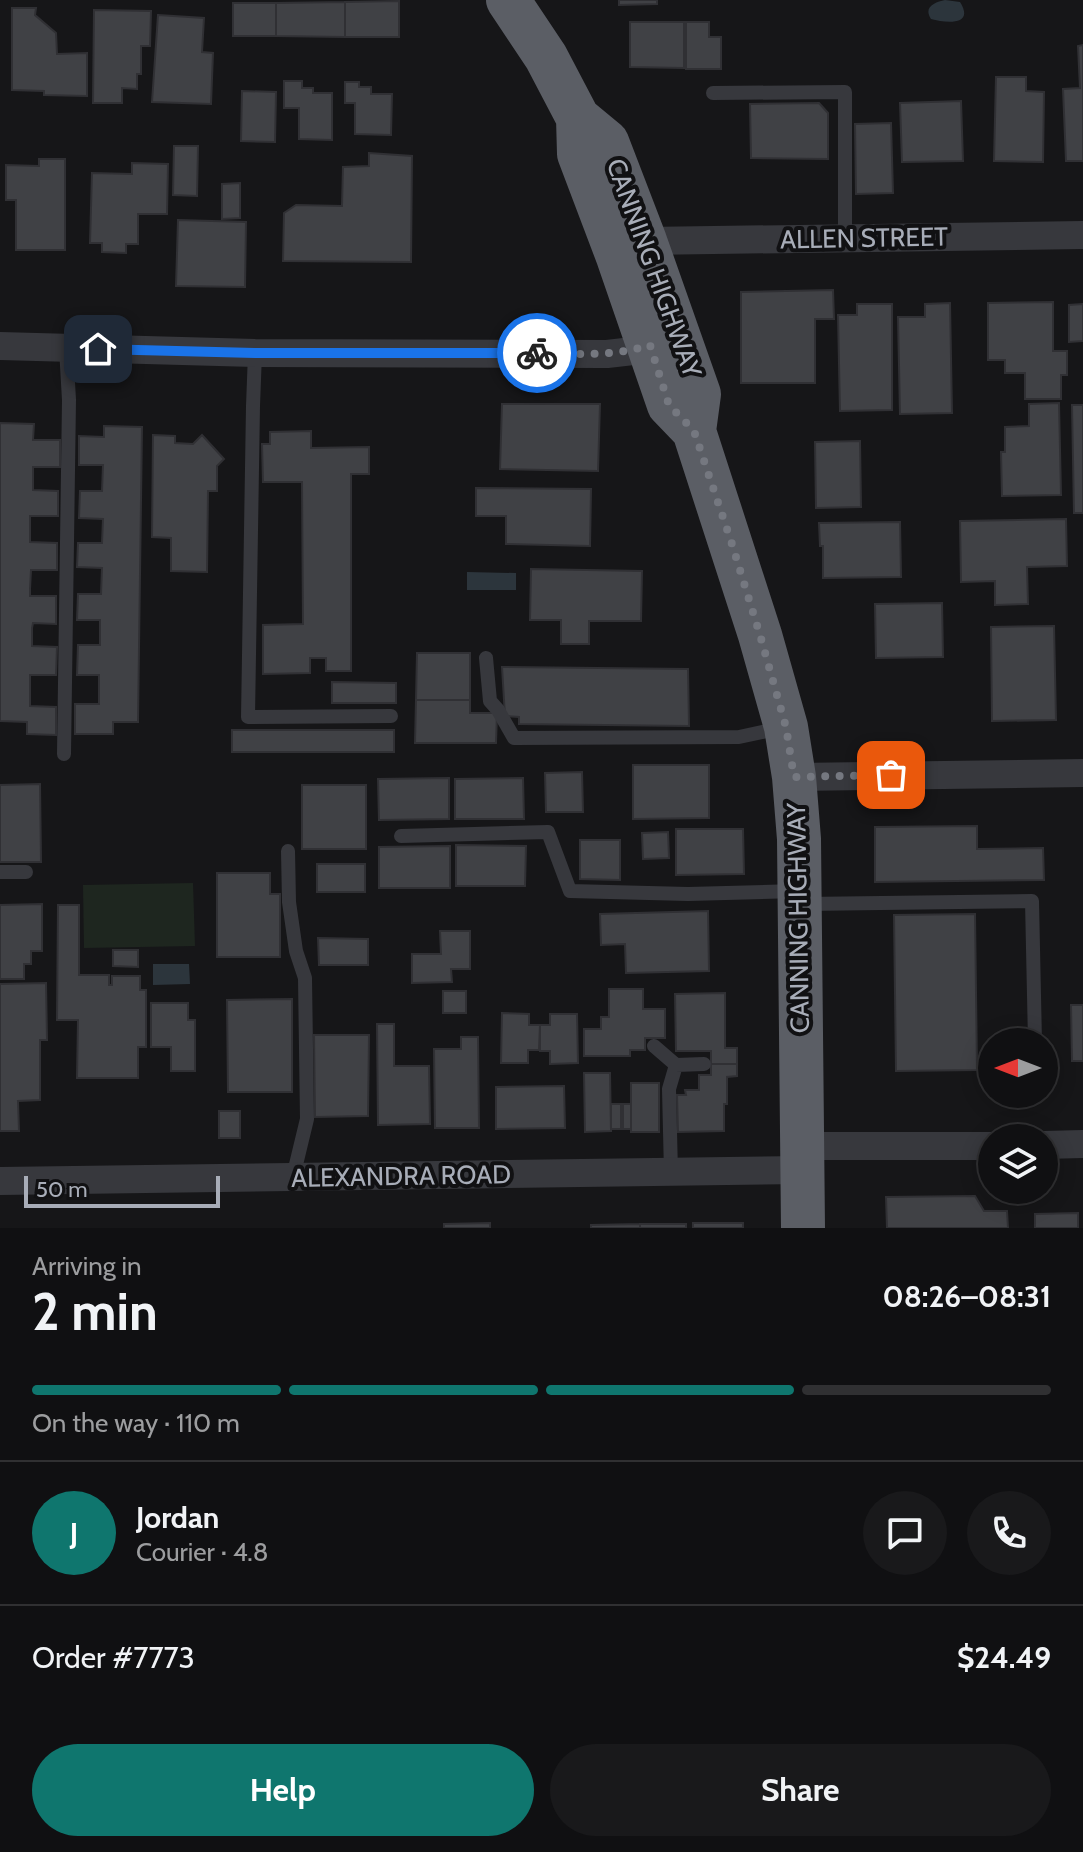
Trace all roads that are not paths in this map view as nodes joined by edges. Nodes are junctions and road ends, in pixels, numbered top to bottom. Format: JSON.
{"nodes":[{"id":1,"x":508,"y":0,"type":"edge"},
{"id":2,"x":713,"y":93,"type":"dead end"},
{"id":3,"x":578,"y":118,"type":"junction"},
{"id":4,"x":1083,"y":235,"type":"edge"},
{"id":5,"x":845,"y":239,"type":"junction"},
{"id":6,"x":645,"y":241,"type":"junction"},
{"id":7,"x":650,"y":345,"type":"junction"},
{"id":8,"x":0,"y":346,"type":"edge"},
{"id":9,"x":66,"y":348,"type":"junction"},
{"id":10,"x":255,"y":353,"type":"junction"},
{"id":11,"x":694,"y":431,"type":"junction"},
{"id":12,"x":486,"y":658,"type":"dead end"},
{"id":13,"x":391,"y":716,"type":"dead end"},
{"id":14,"x":786,"y":727,"type":"junction"},
{"id":15,"x":64,"y":754,"type":"dead end"},
{"id":16,"x":1083,"y":773,"type":"edge"},
{"id":17,"x":794,"y":777,"type":"junction"},
{"id":18,"x":401,"y":836,"type":"dead end"},
{"id":19,"x":288,"y":851,"type":"dead end"},
{"id":20,"x":0,"y":872,"type":"edge"},
{"id":21,"x":26,"y":872,"type":"dead end"},
{"id":22,"x":800,"y":897,"type":"junction"},
{"id":23,"x":1035,"y":1028,"type":"edge"},
{"id":24,"x":654,"y":1046,"type":"dead end"},
{"id":25,"x":704,"y":1064,"type":"dead end"},
{"id":26,"x":676,"y":1065,"type":"junction"},
{"id":27,"x":1083,"y":1144,"type":"edge"},
{"id":28,"x":1058,"y":1145,"type":"edge"},
{"id":29,"x":978,"y":1147,"type":"edge"},
{"id":30,"x":802,"y":1158,"type":"junction"},
{"id":31,"x":671,"y":1173,"type":"junction"},
{"id":32,"x":293,"y":1177,"type":"junction"},
{"id":33,"x":0,"y":1181,"type":"edge"},
{"id":34,"x":803,"y":1228,"type":"edge"}],
"edges":[{"from":1,"to":3,"type":"highway","name":"CANNING HIGHWAY"},
{"from":2,"to":5,"type":"lane"},
{"from":3,"to":6,"type":"highway","name":"CANNING HIGHWAY"},
{"from":3,"to":7,"type":"highway","name":"CANNING HIGHWAY"},
{"from":4,"to":5,"type":"street","name":"ALLEN STREET"},
{"from":5,"to":6,"type":"street","name":"ALLEN STREET"},
{"from":6,"to":11,"type":"highway","name":"CANNING HIGHWAY"},
{"from":7,"to":10,"type":"street"},
{"from":7,"to":11,"type":"highway","name":"CANNING HIGHWAY"},
{"from":8,"to":9,"type":"street"},
{"from":9,"to":10,"type":"street"},
{"from":9,"to":15,"type":"lane"},
{"from":10,"to":13,"type":"lane"},
{"from":11,"to":14,"type":"highway","name":"CANNING HIGHWAY"},
{"from":12,"to":14,"type":"lane"},
{"from":14,"to":17,"type":"highway","name":"CANNING HIGHWAY"},
{"from":16,"to":17,"type":"street"},
{"from":17,"to":22,"type":"highway","name":"CANNING HIGHWAY"},
{"from":18,"to":22,"type":"lane"},
{"from":19,"to":32,"type":"lane"},
{"from":20,"to":21,"type":"lane"},
{"from":22,"to":23,"type":"lane"},
{"from":22,"to":30,"type":"highway","name":"CANNING HIGHWAY"},
{"from":24,"to":26,"type":"lane"},
{"from":25,"to":26,"type":"lane"},
{"from":26,"to":31,"type":"lane"},
{"from":27,"to":28,"type":"street"},
{"from":29,"to":30,"type":"street","name":"ALEXANDRA ROAD"},
{"from":30,"to":31,"type":"street","name":"ALEXANDRA ROAD"},
{"from":30,"to":34,"type":"highway","name":"CANNING HIGHWAY"},
{"from":31,"to":32,"type":"street","name":"ALEXANDRA ROAD"},
{"from":32,"to":33,"type":"street","name":"ALEXANDRA ROAD"}]}
